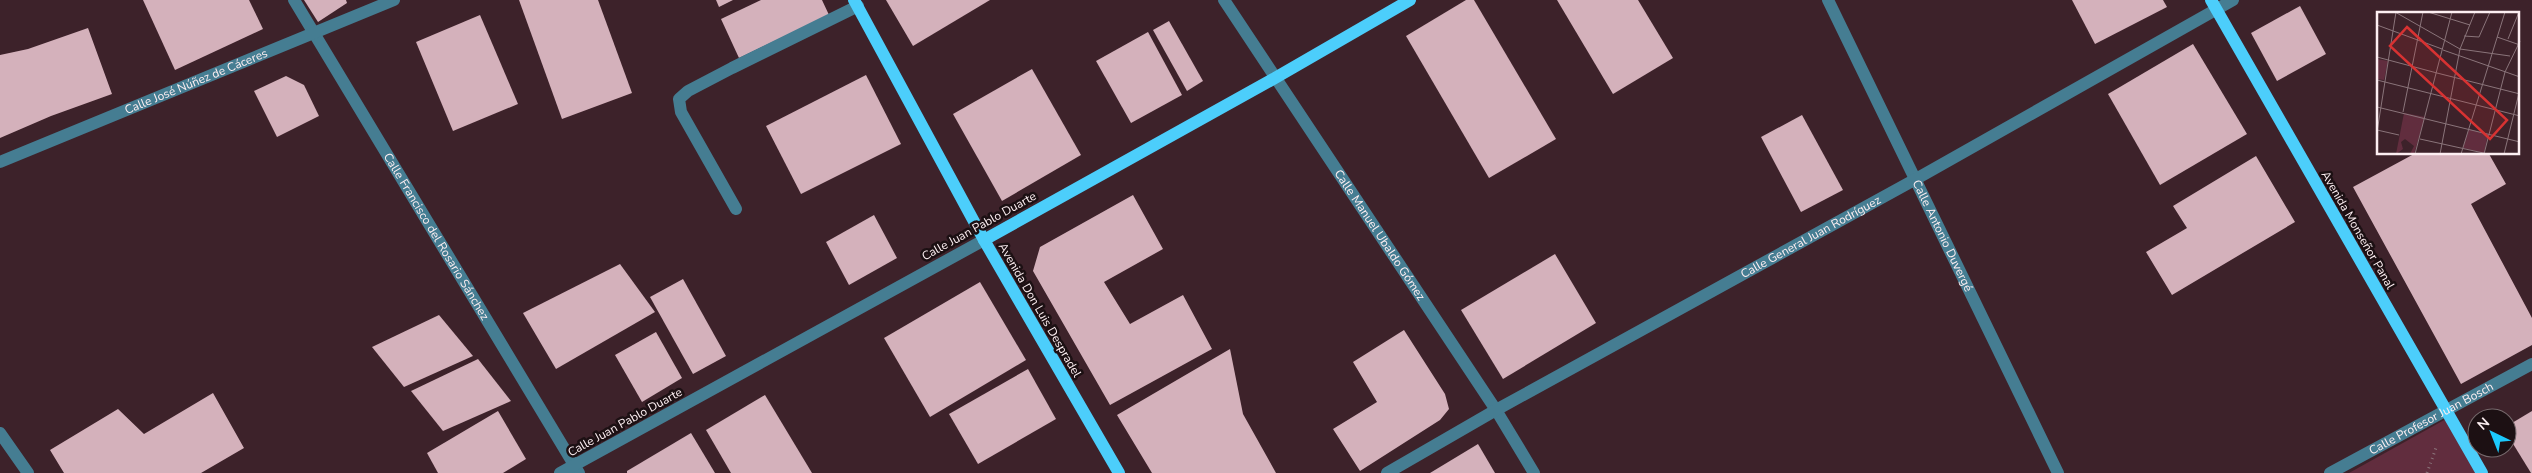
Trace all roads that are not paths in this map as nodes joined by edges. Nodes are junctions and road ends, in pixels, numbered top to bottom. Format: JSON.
{"nodes":[{"id":1,"x":294,"y":0,"type":"edge"},
{"id":2,"x":394,"y":0,"type":"edge"},
{"id":3,"x":1224,"y":0,"type":"edge"},
{"id":4,"x":1410,"y":0,"type":"edge"},
{"id":5,"x":1828,"y":0,"type":"edge"},
{"id":6,"x":2233,"y":0,"type":"edge"},
{"id":7,"x":856,"y":3,"type":"edge"},
{"id":8,"x":2213,"y":5,"type":"edge"},
{"id":9,"x":313,"y":32,"type":"junction"},
{"id":10,"x":1275,"y":78,"type":"junction"},
{"id":11,"x":0,"y":162,"type":"edge"},
{"id":12,"x":1916,"y":179,"type":"junction"},
{"id":13,"x":736,"y":209,"type":"dead end"},
{"id":14,"x":984,"y":240,"type":"junction"},
{"id":15,"x":2532,"y":364,"type":"edge"},
{"id":16,"x":2446,"y":409,"type":"junction"},
{"id":17,"x":1496,"y":410,"type":"junction"},
{"id":18,"x":0,"y":433,"type":"edge"},
{"id":19,"x":576,"y":469,"type":"edge"},
{"id":20,"x":28,"y":473,"type":"edge"},
{"id":21,"x":560,"y":473,"type":"edge"},
{"id":22,"x":1119,"y":473,"type":"edge"},
{"id":23,"x":1387,"y":473,"type":"edge"},
{"id":24,"x":1534,"y":473,"type":"edge"},
{"id":25,"x":2058,"y":473,"type":"edge"},
{"id":26,"x":2330,"y":473,"type":"edge"},
{"id":27,"x":2482,"y":473,"type":"edge"}],
"edges":[{"from":1,"to":9,"type":"street","name":"Calle Francisco del Rosario Sánchez"},
{"from":2,"to":9,"type":"street","name":"Calle José Núñez de Cáceres"},
{"from":3,"to":10,"type":"street","name":"Calle Manuel Ubaldo Gómez"},
{"from":4,"to":10,"type":"main road","name":"Calle Juan Pablo Duarte"},
{"from":5,"to":12,"type":"street","name":"Calle Antonio Duvergé"},
{"from":6,"to":8,"type":"street","name":"Calle General Juan Rodríguez"},
{"from":7,"to":13,"type":"street"},
{"from":7,"to":14,"type":"main road","name":"Avenida Don Luis Despradel"},
{"from":8,"to":12,"type":"street","name":"Calle General Juan Rodríguez"},
{"from":8,"to":16,"type":"main road","name":"Avenida Monseñor Panal"},
{"from":9,"to":11,"type":"street","name":"Calle José Núñez de Cáceres"},
{"from":9,"to":19,"type":"street","name":"Calle Francisco del Rosario Sánchez"},
{"from":10,"to":14,"type":"main road","name":"Calle Juan Pablo Duarte"},
{"from":10,"to":17,"type":"street","name":"Calle Manuel Ubaldo Gómez"},
{"from":12,"to":17,"type":"street","name":"Calle General Juan Rodríguez"},
{"from":12,"to":25,"type":"street","name":"Calle Antonio Duvergé"},
{"from":14,"to":19,"type":"street","name":"Calle Juan Pablo Duarte"},
{"from":14,"to":22,"type":"main road","name":"Avenida Don Luis Despradel"},
{"from":15,"to":16,"type":"street","name":"Calle Profesor Juan Bosch"},
{"from":16,"to":26,"type":"street","name":"Calle Profesor Juan Bosch"},
{"from":16,"to":27,"type":"main road","name":"Avenida Monseñor Panal"},
{"from":17,"to":23,"type":"street","name":"Calle General Juan Rodríguez"},
{"from":17,"to":24,"type":"street","name":"Calle Manuel Ubaldo Gómez"},
{"from":18,"to":20,"type":"street"},
{"from":19,"to":21,"type":"street","name":"Calle Juan Pablo Duarte"}]}
